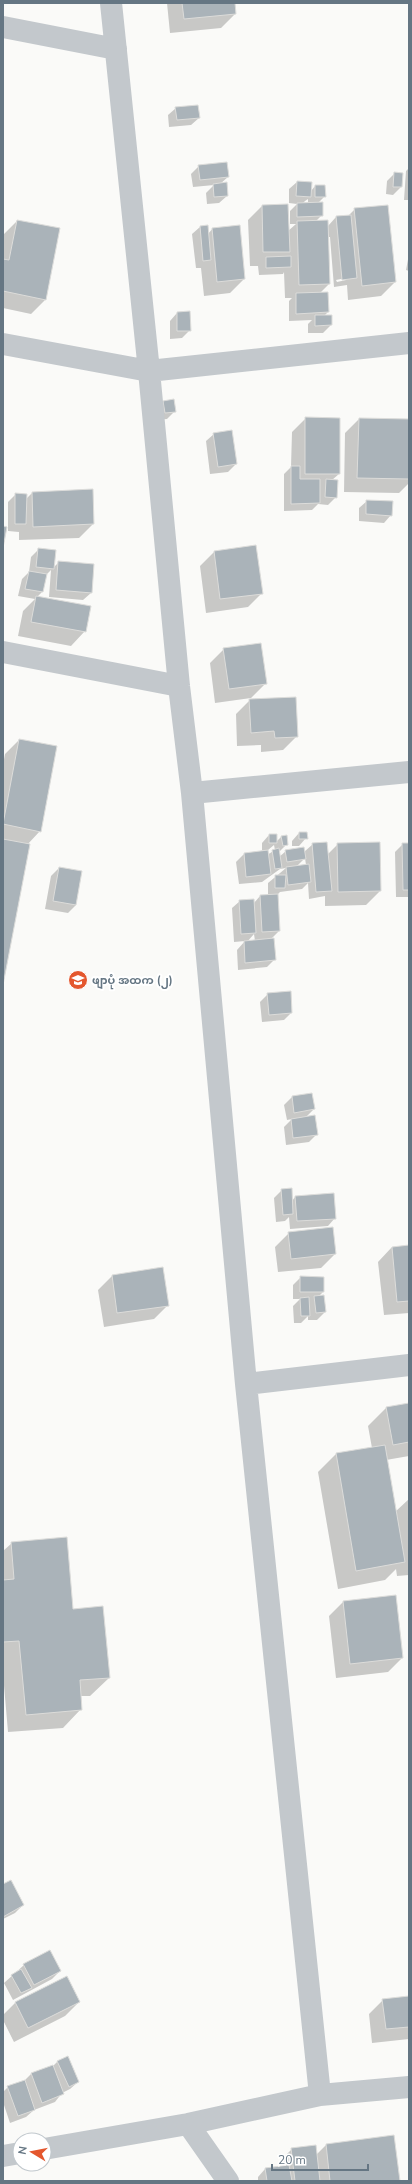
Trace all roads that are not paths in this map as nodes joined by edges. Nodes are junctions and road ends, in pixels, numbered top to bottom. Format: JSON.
{"nodes":[{"id":1,"x":111,"y":3,"type":"edge"},
{"id":2,"x":3,"y":27,"type":"edge"},
{"id":3,"x":116,"y":49,"type":"junction"},
{"id":4,"x":409,"y":343,"type":"edge"},
{"id":5,"x":3,"y":344,"type":"edge"},
{"id":6,"x":149,"y":370,"type":"junction"},
{"id":7,"x":3,"y":652,"type":"edge"},
{"id":8,"x":179,"y":686,"type":"junction"},
{"id":9,"x":409,"y":772,"type":"edge"},
{"id":10,"x":192,"y":793,"type":"junction"},
{"id":11,"x":409,"y":1364,"type":"edge"},
{"id":12,"x":246,"y":1384,"type":"junction"},
{"id":13,"x":409,"y":2087,"type":"edge"},
{"id":14,"x":320,"y":2095,"type":"junction"},
{"id":15,"x":188,"y":2124,"type":"junction"},
{"id":16,"x":52,"y":2148,"type":"edge"},
{"id":17,"x":228,"y":2181,"type":"edge"}],
"edges":[{"from":1,"to":3,"type":"street"},
{"from":2,"to":3,"type":"street"},
{"from":3,"to":6,"type":"street"},
{"from":4,"to":6,"type":"street"},
{"from":5,"to":6,"type":"street"},
{"from":6,"to":8,"type":"street"},
{"from":7,"to":8,"type":"street"},
{"from":8,"to":10,"type":"street"},
{"from":9,"to":10,"type":"street"},
{"from":10,"to":12,"type":"street"},
{"from":11,"to":12,"type":"street"},
{"from":12,"to":14,"type":"street"},
{"from":13,"to":14,"type":"street"},
{"from":14,"to":15,"type":"street"},
{"from":15,"to":16,"type":"street"},
{"from":15,"to":17,"type":"street"}]}
